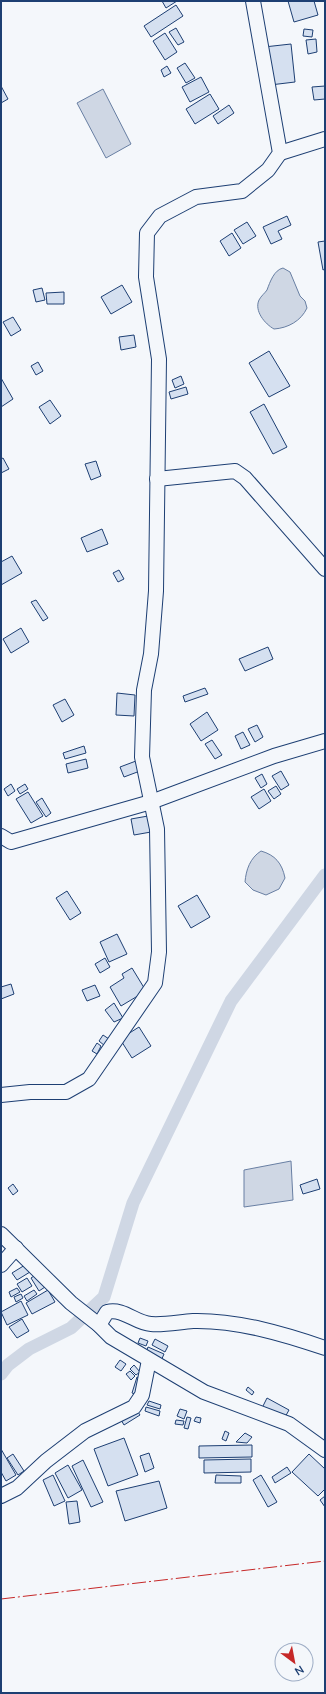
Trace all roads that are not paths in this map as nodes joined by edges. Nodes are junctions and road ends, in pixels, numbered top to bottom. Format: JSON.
{"nodes":[{"id":1,"x":254,"y":1,"type":"edge"},
{"id":2,"x":325,"y":139,"type":"edge"},
{"id":3,"x":280,"y":154,"type":"junction"},
{"id":4,"x":157,"y":479,"type":"junction"},
{"id":5,"x":325,"y":569,"type":"edge"},
{"id":6,"x":325,"y":741,"type":"edge"},
{"id":7,"x":151,"y":802,"type":"junction"},
{"id":8,"x":1,"y":836,"type":"edge"},
{"id":9,"x":1,"y":1095,"type":"edge"},
{"id":10,"x":1,"y":1234,"type":"edge"},
{"id":11,"x":16,"y":1248,"type":"junction"},
{"id":12,"x":1,"y":1265,"type":"edge"},
{"id":13,"x":99,"y":1325,"type":"junction"},
{"id":14,"x":325,"y":1348,"type":"edge"},
{"id":15,"x":149,"y":1360,"type":"junction"},
{"id":16,"x":325,"y":1450,"type":"edge"},
{"id":17,"x":1,"y":1496,"type":"edge"}],
"edges":[{"from":1,"to":3,"type":"street"},
{"from":2,"to":3,"type":"street"},
{"from":3,"to":4,"type":"street"},
{"from":4,"to":5,"type":"street"},
{"from":4,"to":7,"type":"street"},
{"from":6,"to":7,"type":"street"},
{"from":7,"to":8,"type":"street"},
{"from":7,"to":9,"type":"street"},
{"from":10,"to":11,"type":"street"},
{"from":11,"to":12,"type":"street"},
{"from":11,"to":13,"type":"street"},
{"from":13,"to":14,"type":"street"},
{"from":13,"to":15,"type":"street"},
{"from":15,"to":16,"type":"street"},
{"from":15,"to":17,"type":"street"}]}
